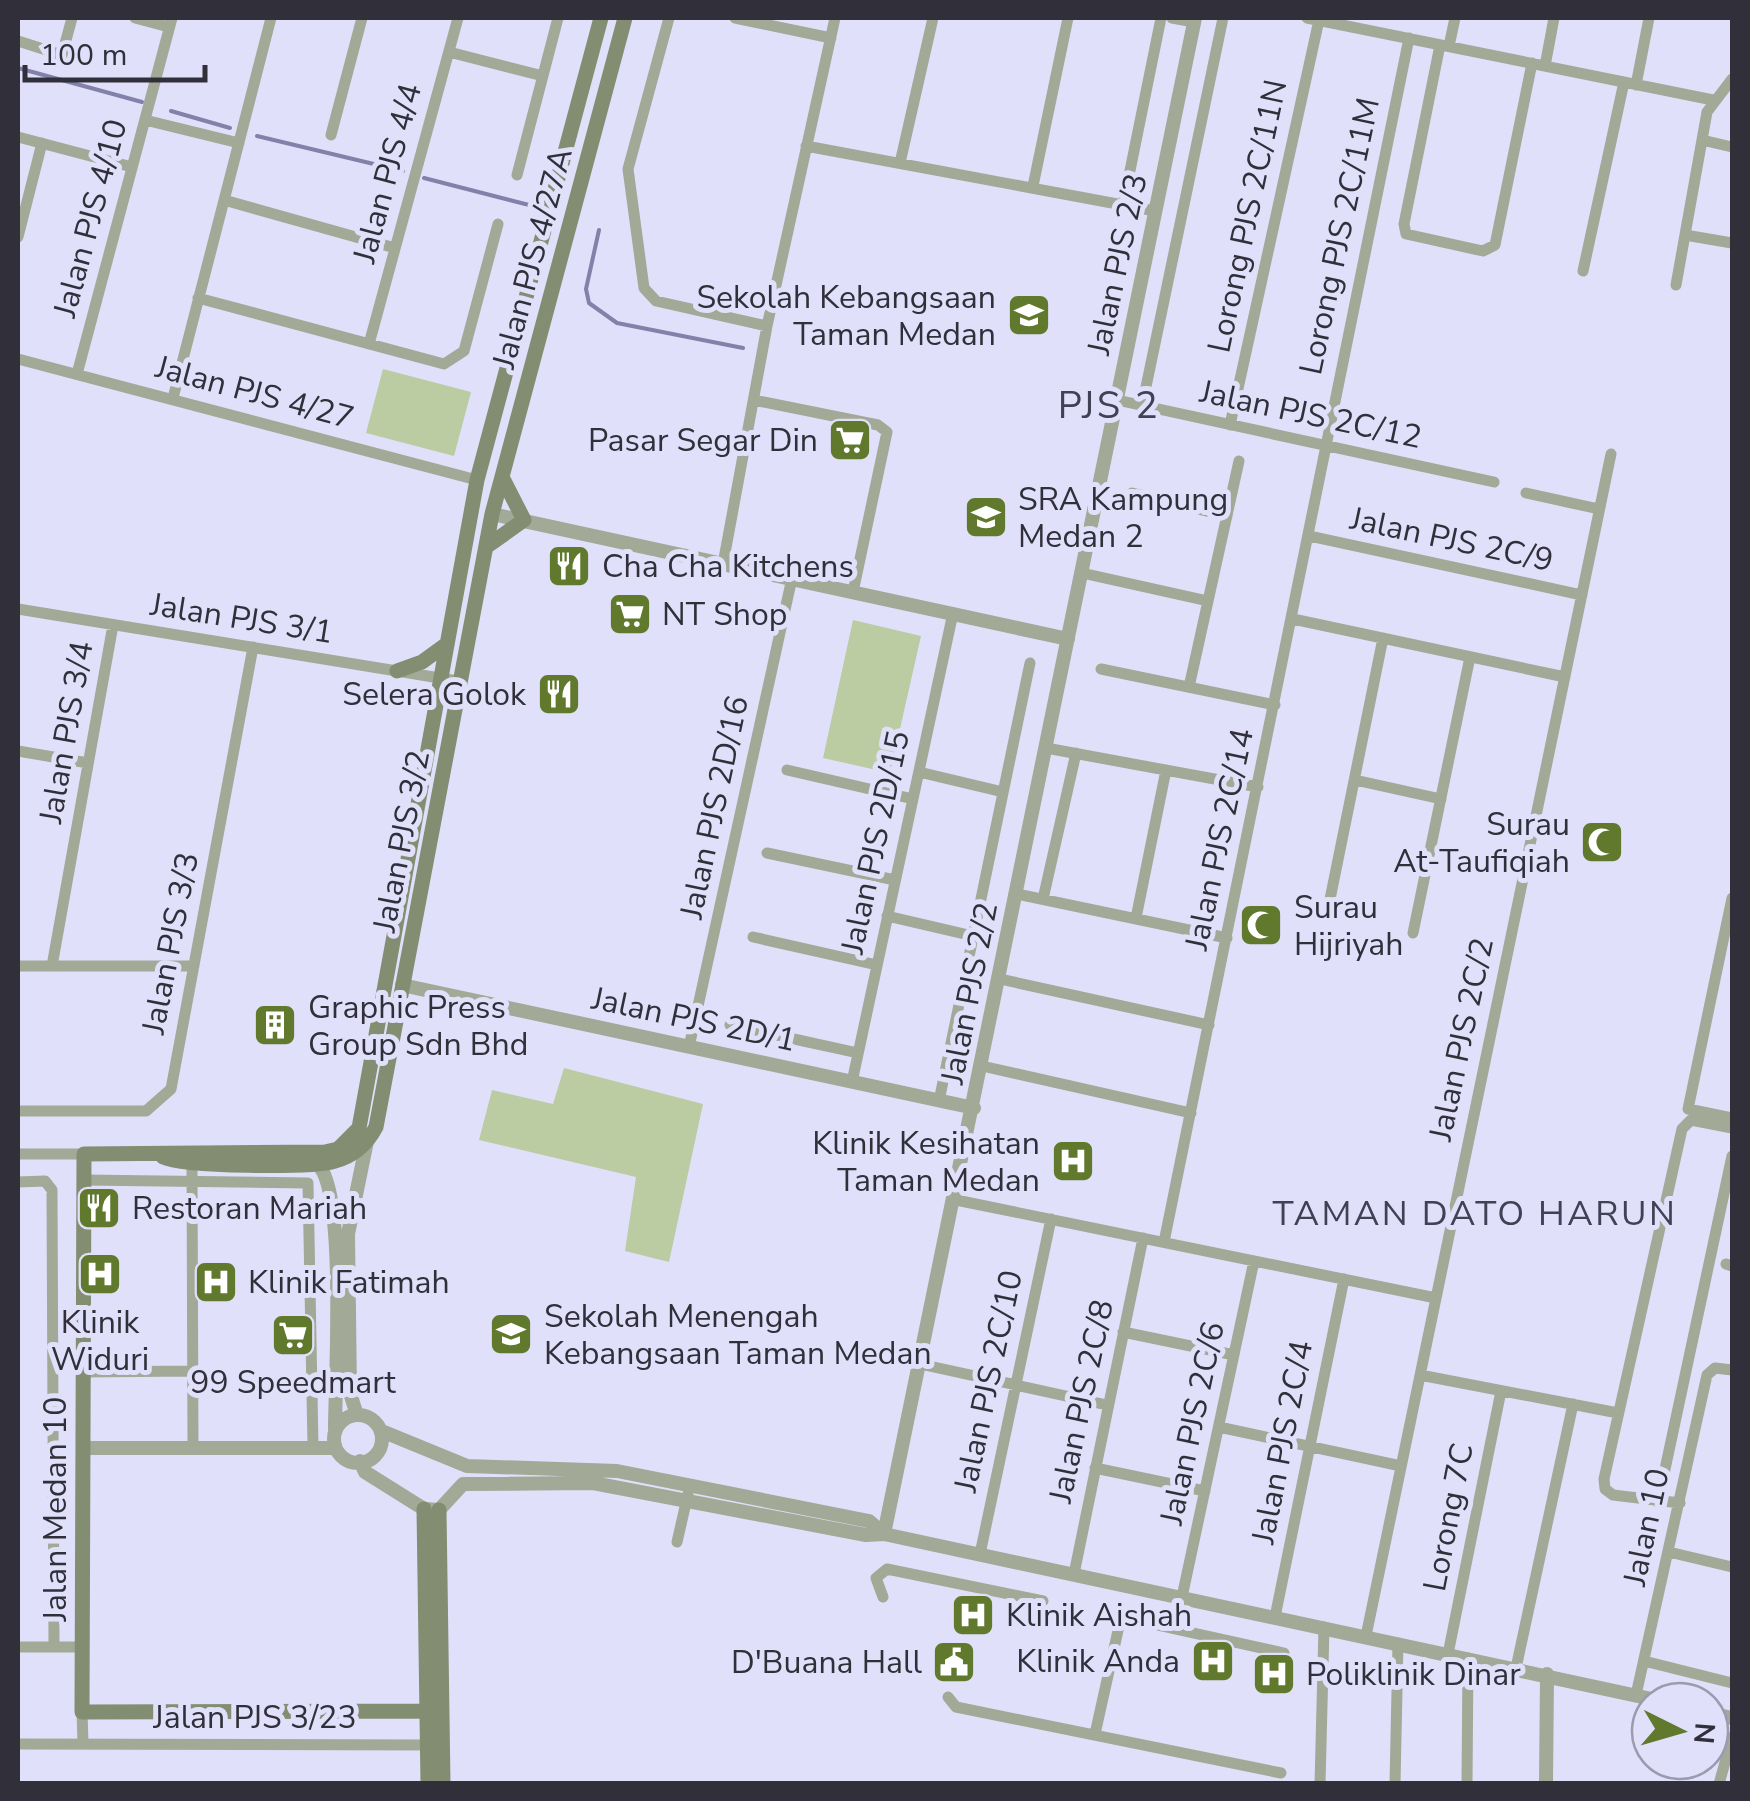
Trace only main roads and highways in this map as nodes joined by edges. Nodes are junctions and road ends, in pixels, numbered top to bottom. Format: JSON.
{"nodes":[{"id":1,"x":601,"y":18,"type":"edge"},
{"id":2,"x":625,"y":18,"type":"edge"},
{"id":3,"x":579,"y":97,"type":"junction"},
{"id":4,"x":602,"y":101,"type":"junction"},
{"id":5,"x":564,"y":153,"type":"junction"},
{"id":6,"x":586,"y":159,"type":"junction"},
{"id":7,"x":502,"y":477,"type":"junction"},
{"id":8,"x":478,"y":480,"type":"joint"},
{"id":9,"x":492,"y":514,"type":"joint"},
{"id":10,"x":485,"y":548,"type":"junction"},
{"id":11,"x":444,"y":646,"type":"junction"},
{"id":12,"x":397,"y":670,"type":"road end"},
{"id":13,"x":342,"y":1150,"type":"junction"},
{"id":14,"x":159,"y":1154,"type":"junction"},
{"id":15,"x":432,"y":1510,"type":"road end"},
{"id":16,"x":434,"y":1711,"type":"junction"},
{"id":17,"x":428,"y":1784,"type":"edge"},
{"id":18,"x":443,"y":1784,"type":"edge"}],
"edges":[{"from":1,"to":3,"type":"main road","name":"Jalan PJS 4/27A"},
{"from":2,"to":4,"type":"main road","name":"Jalan PJS 4/27A"},
{"from":3,"to":4,"type":"main road"},
{"from":3,"to":5,"type":"main road","name":"Jalan PJS 4/27A"},
{"from":4,"to":6,"type":"main road","name":"Jalan PJS 4/27A"},
{"from":5,"to":6,"type":"main road"},
{"from":5,"to":8,"type":"main road","name":"Jalan PJS 4/27A"},
{"from":6,"to":7,"type":"main road","name":"Jalan PJS 4/27A"},
{"from":7,"to":9,"type":"main road","name":"Jalan PJS 4/27A"},
{"from":7,"to":10,"type":"main road"},
{"from":8,"to":11,"type":"main road","name":"Jalan PJS 3/2"},
{"from":9,"to":10,"type":"main road","name":"Jalan PJS 3/2"},
{"from":10,"to":13,"type":"main road","name":"Jalan PJS 3/2"},
{"from":11,"to":12,"type":"main road"},
{"from":11,"to":13,"type":"main road","name":"Jalan PJS 3/2"},
{"from":13,"to":14,"type":"main road"},
{"from":13,"to":14,"type":"main road"},
{"from":14,"to":16,"type":"main road","name":"Jalan Medan 10"},
{"from":15,"to":16,"type":"main road"},
{"from":16,"to":17,"type":"main road"},
{"from":16,"to":18,"type":"main road"}]}
